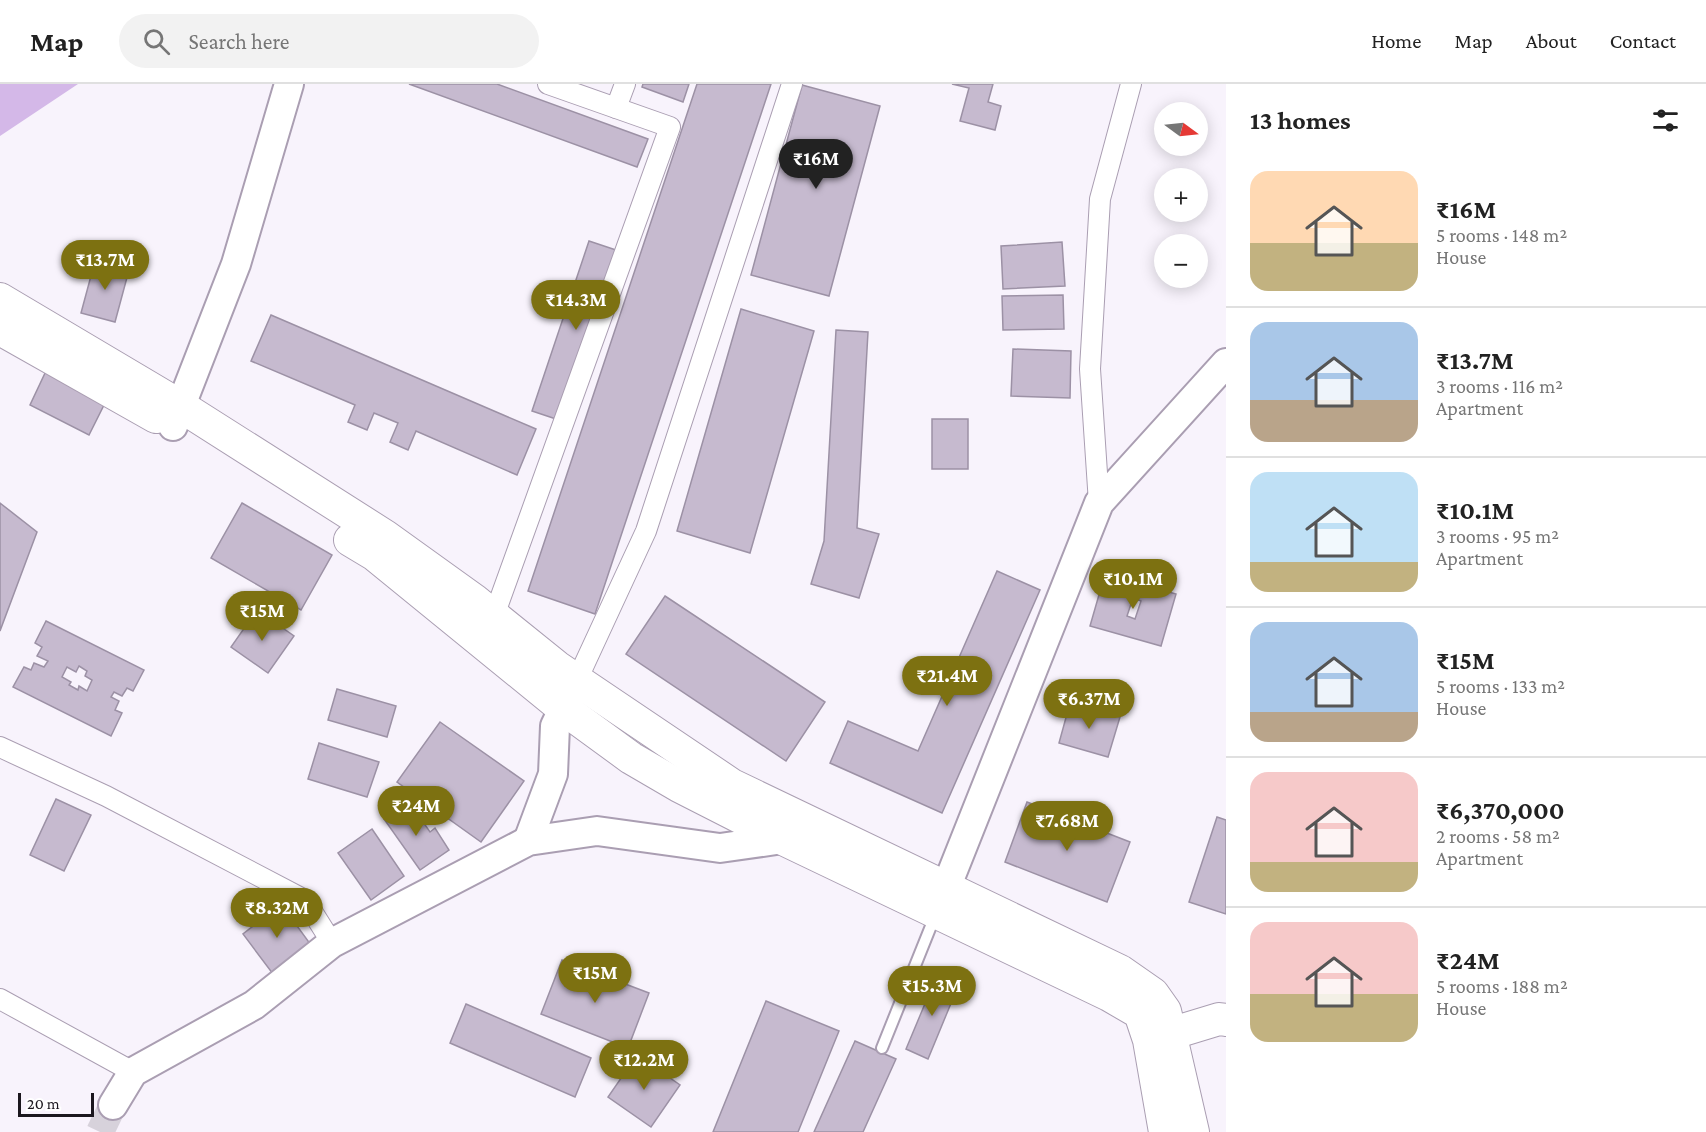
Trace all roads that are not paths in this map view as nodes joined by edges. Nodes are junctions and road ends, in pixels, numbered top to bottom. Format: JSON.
{"nodes":[{"id":1,"x":289,"y":84,"type":"edge"},
{"id":2,"x":548,"y":84,"type":"edge"},
{"id":3,"x":625,"y":84,"type":"edge"},
{"id":4,"x":792,"y":84,"type":"edge"},
{"id":5,"x":1131,"y":84,"type":"edge"},
{"id":6,"x":616,"y":108,"type":"junction"},
{"id":7,"x":0,"y":299,"type":"edge"},
{"id":8,"x":0,"y":329,"type":"edge"},
{"id":9,"x":1226,"y":363,"type":"edge"},
{"id":10,"x":177,"y":417,"type":"junction"},
{"id":11,"x":1099,"y":503,"type":"junction"},
{"id":12,"x":488,"y":629,"type":"junction"},
{"id":13,"x":577,"y":681,"type":"junction"},
{"id":14,"x":564,"y":708,"type":"junction"},
{"id":15,"x":0,"y":747,"type":"edge"},
{"id":16,"x":794,"y":829,"type":"junction"},
{"id":17,"x":528,"y":841,"type":"junction"},
{"id":18,"x":941,"y":900,"type":"junction"},
{"id":19,"x":332,"y":943,"type":"junction"},
{"id":20,"x":0,"y":999,"type":"edge"},
{"id":21,"x":1226,"y":1020,"type":"edge"},
{"id":22,"x":1159,"y":1038,"type":"junction"},
{"id":23,"x":882,"y":1048,"type":"dead end"},
{"id":24,"x":133,"y":1072,"type":"junction"},
{"id":25,"x":113,"y":1105,"type":"tunnel mouth"},
{"id":26,"x":1165,"y":1132,"type":"edge"},
{"id":27,"x":1193,"y":1132,"type":"edge"}],
"edges":[{"from":1,"to":10,"type":"street"},
{"from":2,"to":6,"type":"street"},
{"from":3,"to":6,"type":"street"},
{"from":4,"to":13,"type":"street"},
{"from":5,"to":11,"type":"street"},
{"from":6,"to":12,"type":"street"},
{"from":7,"to":10,"type":"main road"},
{"from":8,"to":10,"type":"main road"},
{"from":9,"to":11,"type":"street"},
{"from":10,"to":12,"type":"main road"},
{"from":11,"to":18,"type":"street"},
{"from":12,"to":13,"type":"main road"},
{"from":12,"to":14,"type":"main road"},
{"from":13,"to":14,"type":"street"},
{"from":13,"to":16,"type":"main road"},
{"from":14,"to":16,"type":"main road"},
{"from":14,"to":17,"type":"street"},
{"from":15,"to":19,"type":"street"},
{"from":16,"to":17,"type":"street"},
{"from":16,"to":18,"type":"main road"},
{"from":17,"to":19,"type":"street"},
{"from":18,"to":22,"type":"main road"},
{"from":18,"to":23,"type":"lane"},
{"from":19,"to":24,"type":"street"},
{"from":20,"to":24,"type":"street"},
{"from":21,"to":22,"type":"main road"},
{"from":22,"to":26,"type":"main road"},
{"from":22,"to":27,"type":"main road"},
{"from":24,"to":25,"type":"street"}]}
